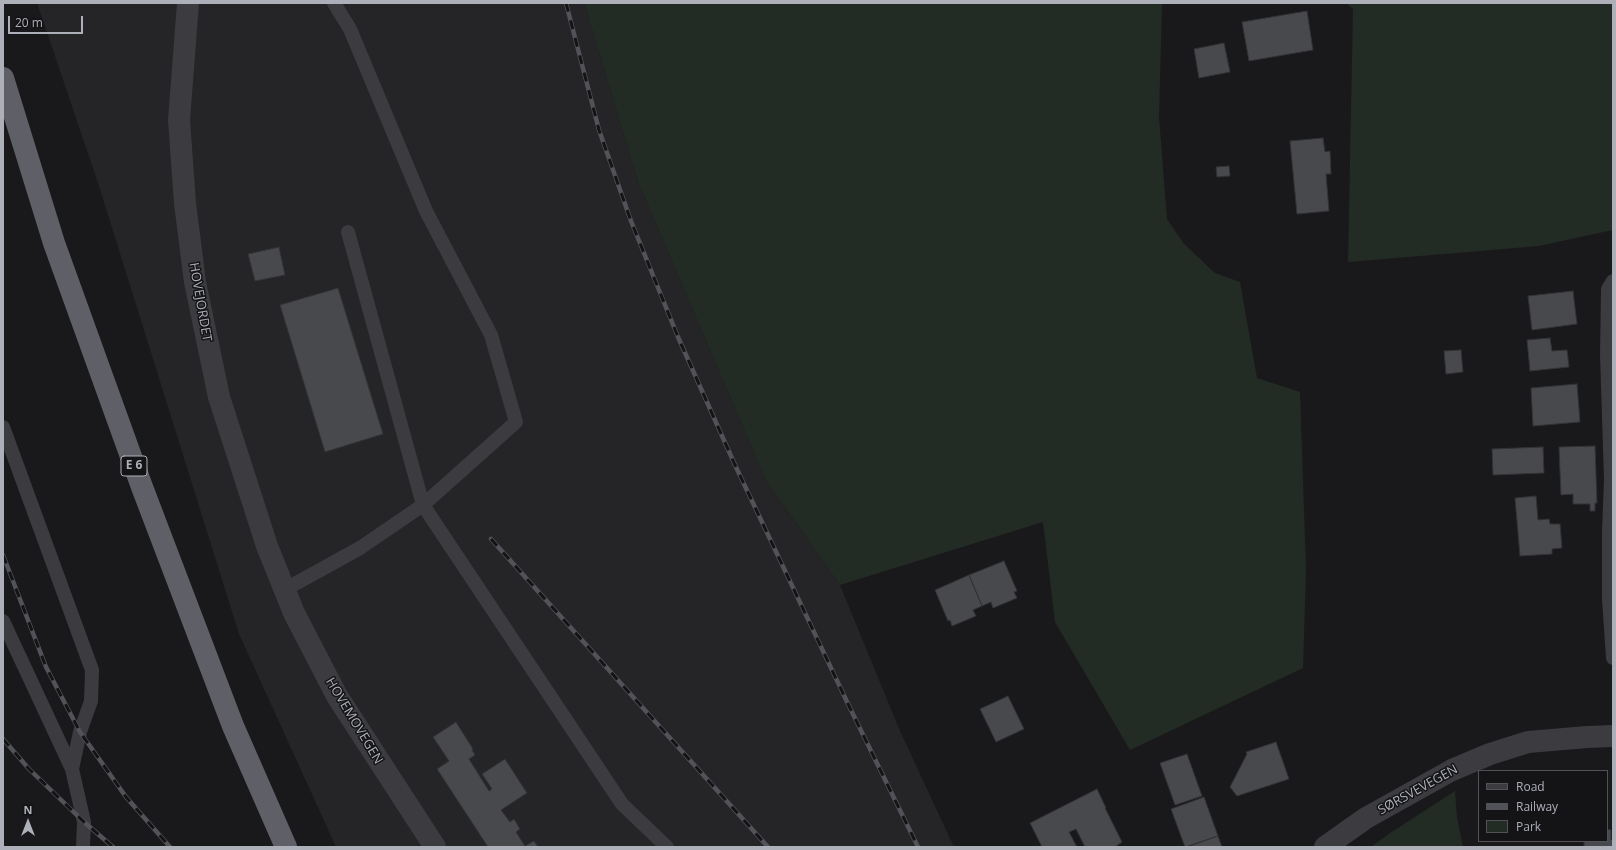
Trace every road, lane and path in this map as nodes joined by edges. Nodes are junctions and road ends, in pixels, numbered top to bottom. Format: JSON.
{"nodes":[{"id":1,"x":188,"y":3,"type":"edge"},
{"id":2,"x":334,"y":3,"type":"edge"},
{"id":3,"x":3,"y":78,"type":"edge"},
{"id":4,"x":348,"y":232,"type":"dead end"},
{"id":5,"x":1613,"y":281,"type":"edge"},
{"id":6,"x":3,"y":427,"type":"edge"},
{"id":7,"x":423,"y":505,"type":"junction"},
{"id":8,"x":284,"y":590,"type":"junction"},
{"id":9,"x":3,"y":621,"type":"edge"},
{"id":10,"x":1613,"y":658,"type":"edge"},
{"id":11,"x":1613,"y":736,"type":"edge"},
{"id":12,"x":72,"y":769,"type":"junction"},
{"id":13,"x":83,"y":847,"type":"edge"},
{"id":14,"x":286,"y":847,"type":"edge"},
{"id":15,"x":435,"y":847,"type":"edge"},
{"id":16,"x":666,"y":847,"type":"edge"},
{"id":17,"x":1325,"y":847,"type":"edge"}],
"edges":[{"from":1,"to":8,"type":"street","name":"HOVEJORDET"},
{"from":2,"to":7,"type":"lane"},
{"from":3,"to":14,"type":"highway","number":"E 6"},
{"from":4,"to":7,"type":"lane"},
{"from":5,"to":10,"type":"lane"},
{"from":6,"to":12,"type":"lane"},
{"from":7,"to":8,"type":"lane"},
{"from":7,"to":16,"type":"lane"},
{"from":8,"to":15,"type":"street","name":"HOVEMOVEGEN"},
{"from":9,"to":12,"type":"lane"},
{"from":11,"to":17,"type":"street","name":"SØRSVEVEGEN"},
{"from":12,"to":13,"type":"lane"}]}
